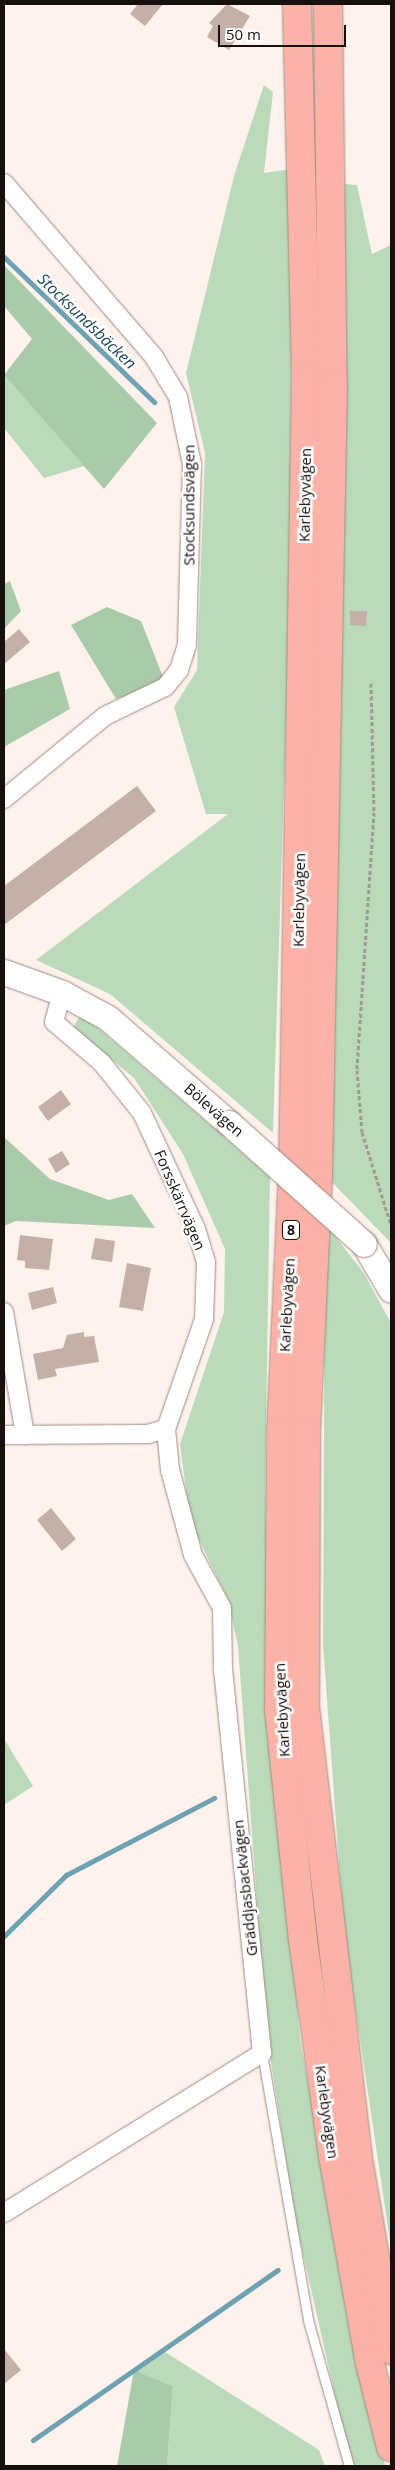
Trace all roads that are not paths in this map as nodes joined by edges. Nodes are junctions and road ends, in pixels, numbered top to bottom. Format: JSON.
{"nodes":[{"id":1,"x":297,"y":4,"type":"edge"},
{"id":2,"x":328,"y":4,"type":"edge"},
{"id":3,"x":4,"y":183,"type":"edge"},
{"id":4,"x":4,"y":799,"type":"edge"},
{"id":5,"x":4,"y":972,"type":"edge"},
{"id":6,"x":62,"y":993,"type":"junction"},
{"id":7,"x":391,"y":1290,"type":"edge"},
{"id":8,"x":4,"y":1312,"type":"edge"},
{"id":9,"x":166,"y":1429,"type":"junction"},
{"id":10,"x":4,"y":1435,"type":"edge"},
{"id":11,"x":25,"y":1435,"type":"junction"},
{"id":12,"x":262,"y":2053,"type":"junction"},
{"id":13,"x":4,"y":2213,"type":"edge"},
{"id":14,"x":391,"y":2350,"type":"edge"},
{"id":15,"x":391,"y":2447,"type":"edge"},
{"id":16,"x":350,"y":2466,"type":"edge"}],
"edges":[{"from":1,"to":15,"type":"highway","name":"Karlebyvägen","number":"8"},
{"from":2,"to":14,"type":"highway","name":"Karlebyvägen","number":"8"},
{"from":3,"to":4,"type":"street","name":"Stocksundsvägen"},
{"from":5,"to":6,"type":"main road","name":"Bölevägen"},
{"from":6,"to":7,"type":"main road","name":"Bölevägen","bridge":true},
{"from":6,"to":9,"type":"street","name":"Forsskärrvägen"},
{"from":8,"to":11,"type":"street"},
{"from":9,"to":11,"type":"street"},
{"from":9,"to":12,"type":"street","name":"Gräddjasbackvägen"},
{"from":10,"to":11,"type":"street"},
{"from":12,"to":13,"type":"street"},
{"from":12,"to":16,"type":"lane"}]}
